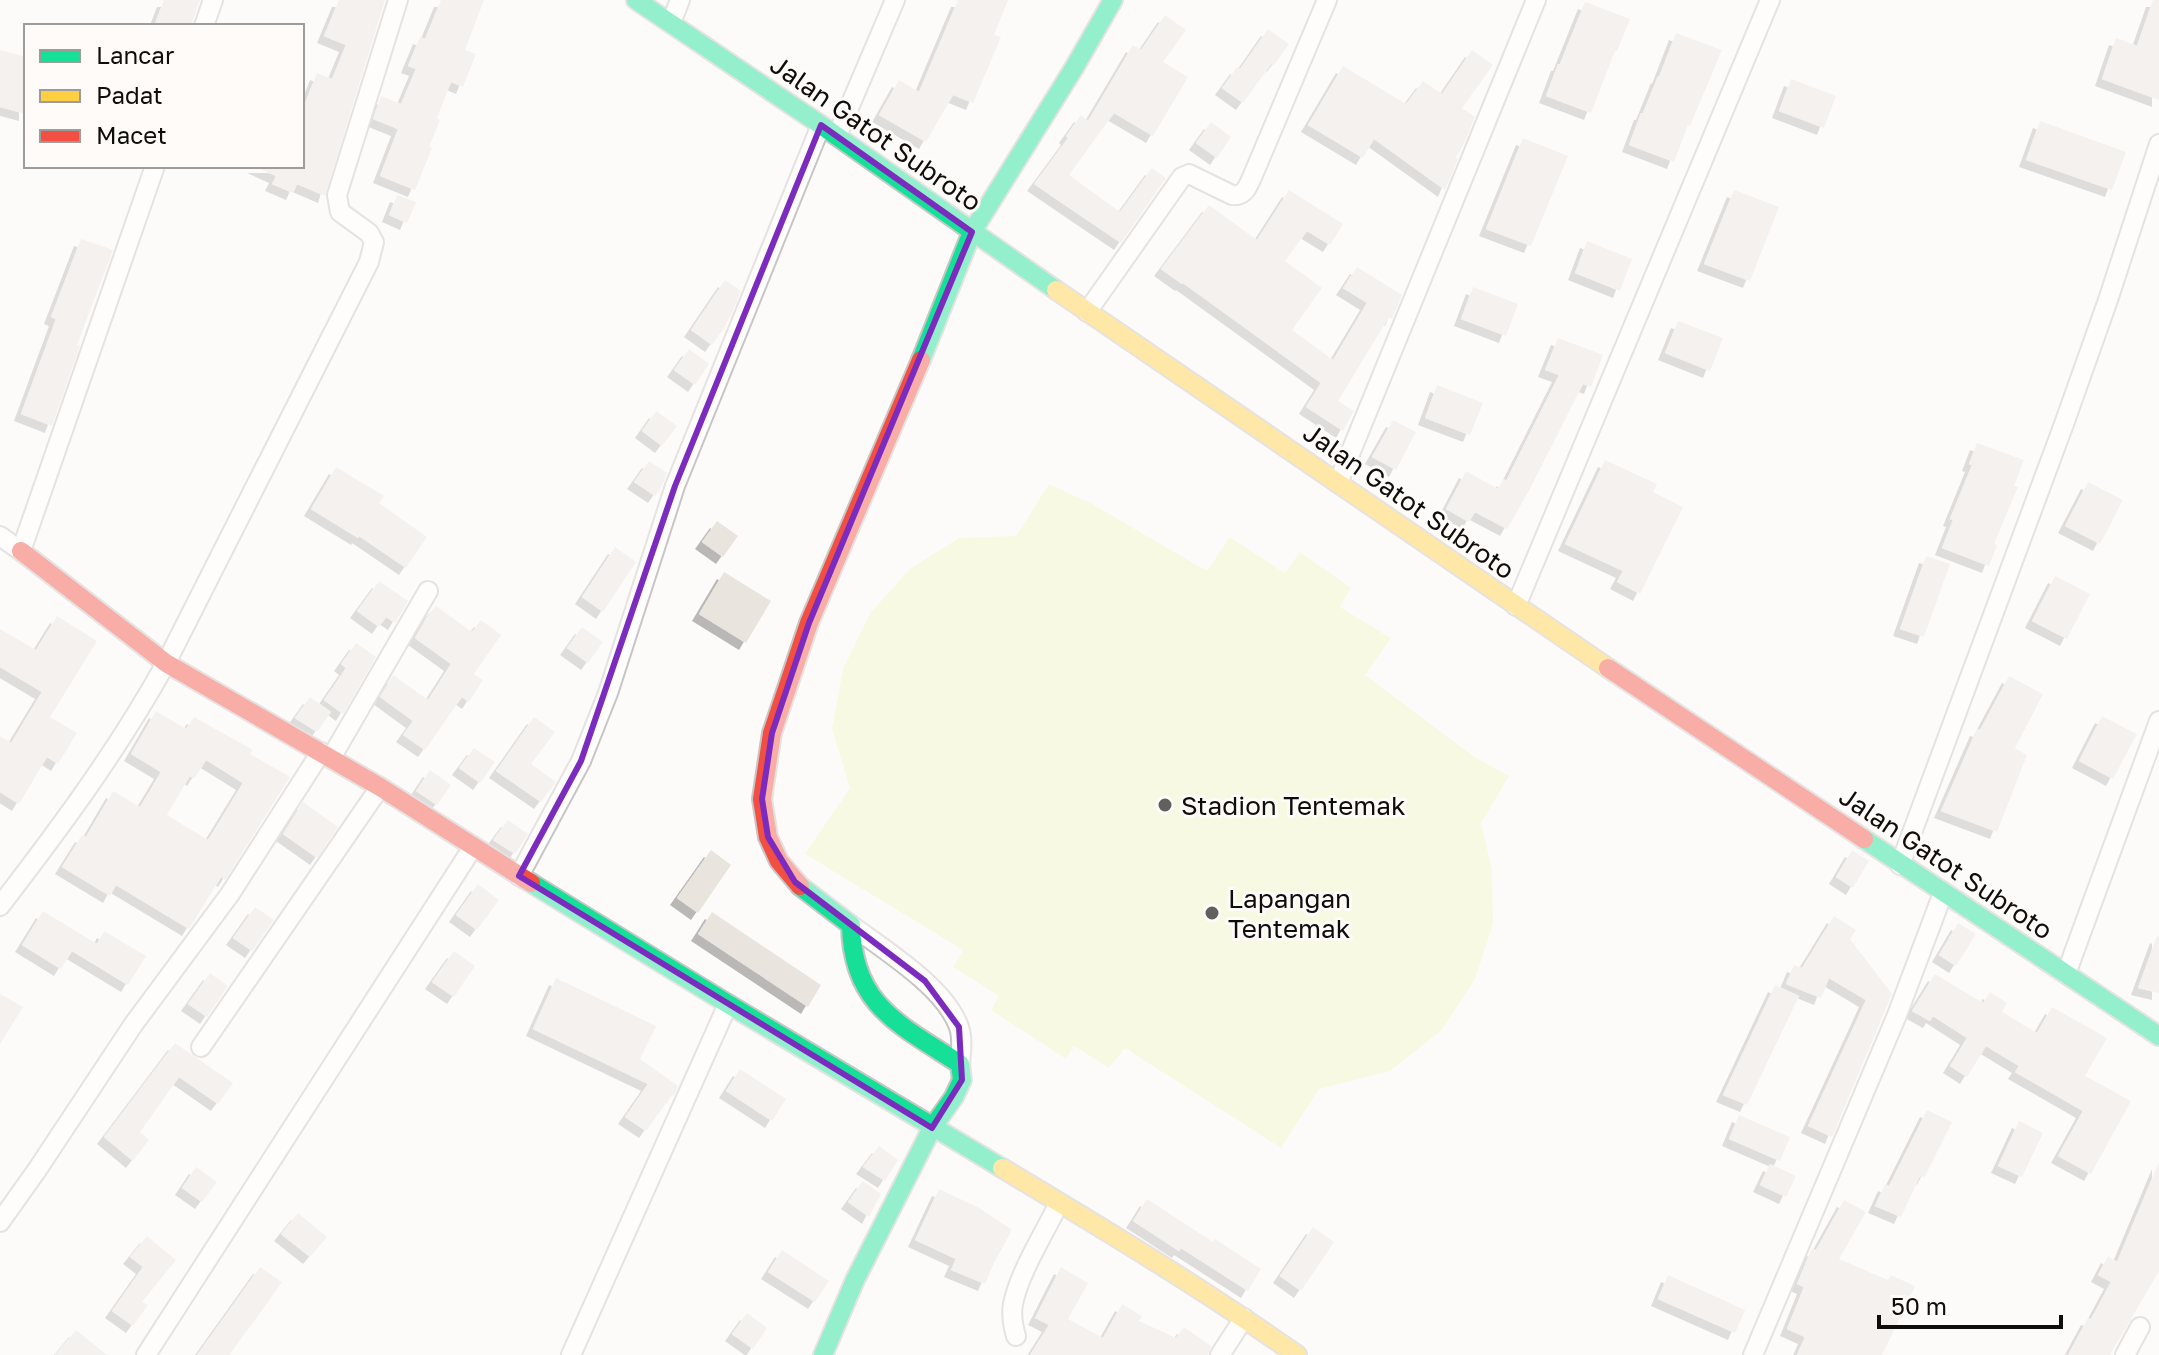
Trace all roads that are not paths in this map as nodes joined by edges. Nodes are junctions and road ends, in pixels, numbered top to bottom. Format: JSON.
{"nodes":[{"id":1,"x":213,"y":0,"type":"edge"},
{"id":2,"x":398,"y":0,"type":"edge"},
{"id":3,"x":636,"y":0,"type":"edge"},
{"id":4,"x":680,"y":0,"type":"edge"},
{"id":5,"x":895,"y":0,"type":"edge"},
{"id":6,"x":1113,"y":0,"type":"edge"},
{"id":7,"x":1327,"y":0,"type":"edge"},
{"id":8,"x":1536,"y":0,"type":"edge"},
{"id":9,"x":1770,"y":0,"type":"edge"},
{"id":10,"x":671,"y":23,"type":"junction"},
{"id":11,"x":205,"y":24,"type":"edge"},
{"id":12,"x":821,"y":125,"type":"junction"},
{"id":13,"x":837,"y":136,"type":"junction"},
{"id":14,"x":2159,"y":144,"type":"edge"},
{"id":15,"x":154,"y":168,"type":"edge"},
{"id":16,"x":972,"y":232,"type":"junction"},
{"id":17,"x":1087,"y":312,"type":"junction"},
{"id":18,"x":1338,"y":483,"type":"junction"},
{"id":19,"x":0,"y":536,"type":"edge"},
{"id":20,"x":21,"y":551,"type":"junction"},
{"id":21,"x":428,"y":591,"type":"dead end"},
{"id":22,"x":1516,"y":606,"type":"junction"},
{"id":23,"x":166,"y":663,"type":"junction"},
{"id":24,"x":2159,"y":721,"type":"edge"},
{"id":25,"x":326,"y":755,"type":"junction"},
{"id":26,"x":380,"y":787,"type":"junction"},
{"id":27,"x":473,"y":847,"type":"junction"},
{"id":28,"x":1900,"y":865,"type":"junction"},
{"id":29,"x":519,"y":876,"type":"junction"},
{"id":30,"x":1943,"y":893,"type":"junction"},
{"id":31,"x":0,"y":906,"type":"edge"},
{"id":32,"x":851,"y":925,"type":"junction"},
{"id":33,"x":2066,"y":974,"type":"junction"},
{"id":34,"x":728,"y":1004,"type":"junction"},
{"id":35,"x":2159,"y":1036,"type":"edge"},
{"id":36,"x":201,"y":1047,"type":"dead end"},
{"id":37,"x":960,"y":1064,"type":"junction"},
{"id":38,"x":932,"y":1128,"type":"junction"},
{"id":39,"x":1059,"y":1203,"type":"junction"},
{"id":40,"x":0,"y":1222,"type":"edge"},
{"id":41,"x":1244,"y":1318,"type":"junction"},
{"id":42,"x":2140,"y":1327,"type":"dead end"},
{"id":43,"x":1016,"y":1336,"type":"dead end"},
{"id":44,"x":146,"y":1355,"type":"edge"},
{"id":45,"x":571,"y":1355,"type":"edge"},
{"id":46,"x":823,"y":1355,"type":"edge"},
{"id":47,"x":1220,"y":1355,"type":"edge"},
{"id":48,"x":1297,"y":1355,"type":"edge"},
{"id":49,"x":1753,"y":1355,"type":"edge"},
{"id":50,"x":2125,"y":1355,"type":"edge"}],
"edges":[{"from":1,"to":11,"type":"street"},
{"from":2,"to":23,"type":"street"},
{"from":3,"to":10,"type":"street","name":"Jalan Gatot Subroto"},
{"from":4,"to":10,"type":"street"},
{"from":5,"to":13,"type":"street"},
{"from":6,"to":16,"type":"street"},
{"from":7,"to":17,"type":"street"},
{"from":8,"to":18,"type":"street"},
{"from":9,"to":22,"type":"street"},
{"from":10,"to":12,"type":"street","name":"Jalan Gatot Subroto"},
{"from":12,"to":13,"type":"street","name":"Jalan Gatot Subroto"},
{"from":12,"to":29,"type":"street"},
{"from":13,"to":16,"type":"street","name":"Jalan Gatot Subroto"},
{"from":14,"to":28,"type":"street"},
{"from":15,"to":20,"type":"street"},
{"from":16,"to":17,"type":"street","name":"Jalan Gatot Subroto"},
{"from":16,"to":32,"type":"street"},
{"from":17,"to":18,"type":"street","name":"Jalan Gatot Subroto"},
{"from":18,"to":22,"type":"street","name":"Jalan Gatot Subroto"},
{"from":19,"to":20,"type":"street"},
{"from":20,"to":23,"type":"street"},
{"from":21,"to":25,"type":"street"},
{"from":22,"to":28,"type":"street","name":"Jalan Gatot Subroto"},
{"from":23,"to":25,"type":"street"},
{"from":23,"to":31,"type":"street"},
{"from":24,"to":33,"type":"street"},
{"from":25,"to":26,"type":"street"},
{"from":25,"to":40,"type":"street"},
{"from":26,"to":27,"type":"street"},
{"from":26,"to":36,"type":"street"},
{"from":27,"to":29,"type":"street"},
{"from":27,"to":44,"type":"street"},
{"from":28,"to":30,"type":"street","name":"Jalan Gatot Subroto"},
{"from":29,"to":34,"type":"street"},
{"from":30,"to":33,"type":"street","name":"Jalan Gatot Subroto"},
{"from":30,"to":49,"type":"street"},
{"from":32,"to":37,"type":"street"},
{"from":32,"to":37,"type":"street"},
{"from":33,"to":35,"type":"street","name":"Jalan Gatot Subroto"},
{"from":34,"to":38,"type":"street"},
{"from":34,"to":45,"type":"street"},
{"from":37,"to":38,"type":"street"},
{"from":38,"to":39,"type":"street"},
{"from":38,"to":46,"type":"street"},
{"from":39,"to":41,"type":"street"},
{"from":39,"to":43,"type":"street"},
{"from":41,"to":47,"type":"street"},
{"from":41,"to":48,"type":"street"},
{"from":42,"to":50,"type":"street"}]}
